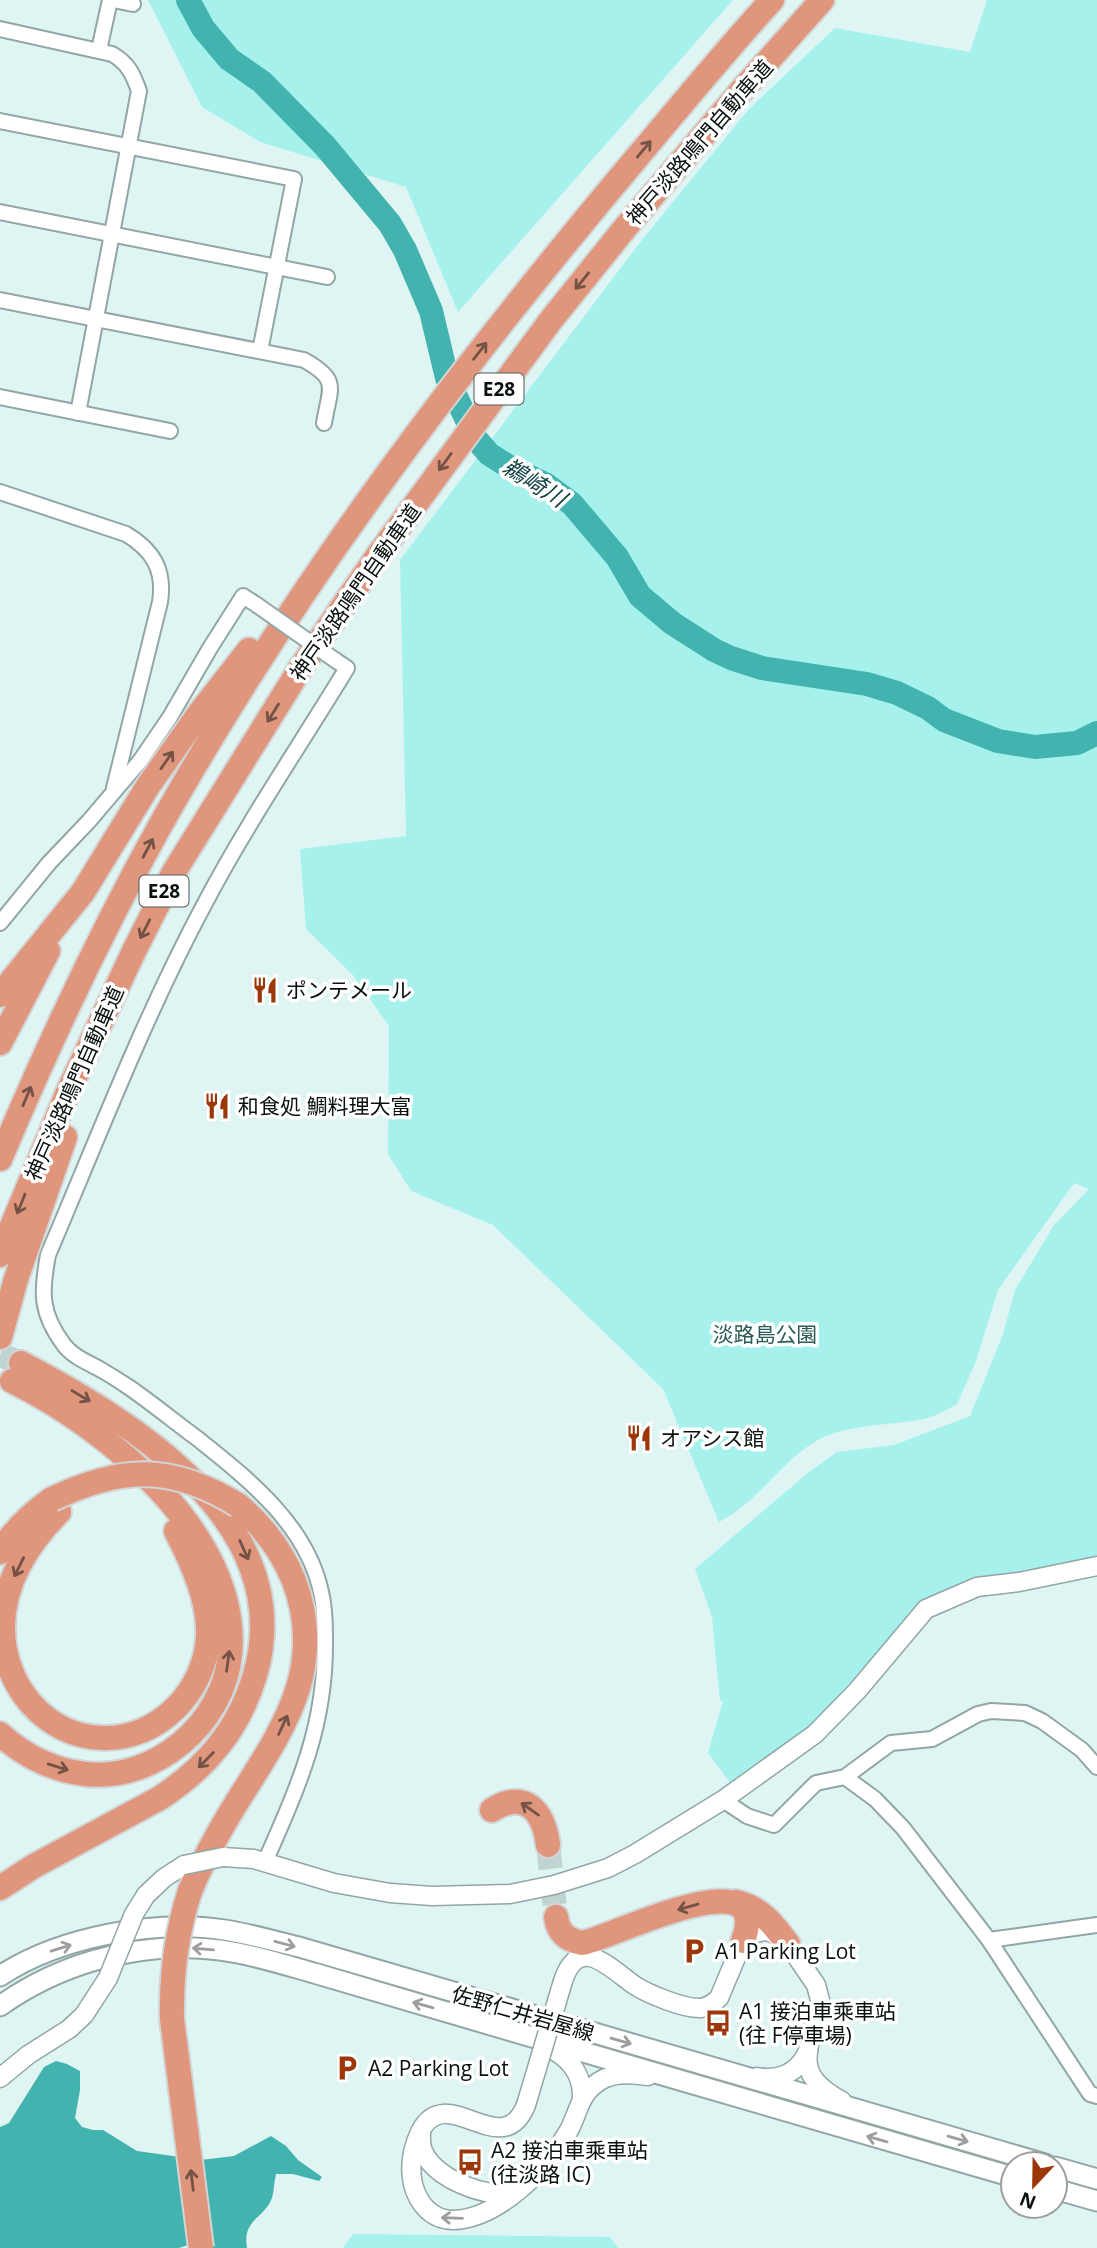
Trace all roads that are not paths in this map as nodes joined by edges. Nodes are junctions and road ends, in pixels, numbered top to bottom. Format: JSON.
{"nodes":[{"id":1,"x":112,"y":0,"type":"edge"},
{"id":2,"x":772,"y":0,"type":"edge"},
{"id":3,"x":822,"y":0,"type":"edge"},
{"id":4,"x":133,"y":4,"type":"dead end"},
{"id":5,"x":0,"y":29,"type":"edge"},
{"id":6,"x":99,"y":50,"type":"junction"},
{"id":7,"x":0,"y":121,"type":"edge"},
{"id":8,"x":128,"y":146,"type":"junction"},
{"id":9,"x":0,"y":212,"type":"edge"},
{"id":10,"x":112,"y":234,"type":"junction"},
{"id":11,"x":276,"y":267,"type":"junction"},
{"id":12,"x":327,"y":277,"type":"dead end"},
{"id":13,"x":0,"y":300,"type":"edge"},
{"id":14,"x":96,"y":319,"type":"junction"},
{"id":15,"x":260,"y":351,"type":"junction"},
{"id":16,"x":0,"y":397,"type":"edge"},
{"id":17,"x":78,"y":413,"type":"junction"},
{"id":18,"x":324,"y":423,"type":"dead end"},
{"id":19,"x":170,"y":431,"type":"dead end"},
{"id":20,"x":0,"y":492,"type":"edge"},
{"id":21,"x":316,"y":573,"type":"junction"},
{"id":22,"x":113,"y":793,"type":"junction"},
{"id":23,"x":83,"y":892,"type":"junction"},
{"id":24,"x":0,"y":923,"type":"edge"},
{"id":25,"x":0,"y":995,"type":"edge"},
{"id":26,"x":104,"y":1013,"type":"junction"},
{"id":27,"x":0,"y":1043,"type":"edge"},
{"id":28,"x":0,"y":1159,"type":"edge"},
{"id":29,"x":0,"y":1255,"type":"edge"},
{"id":30,"x":0,"y":1338,"type":"edge"},
{"id":31,"x":129,"y":1459,"type":"junction"},
{"id":32,"x":55,"y":1506,"type":"junction"},
{"id":33,"x":0,"y":1552,"type":"edge"},
{"id":34,"x":1097,"y":1566,"type":"edge"},
{"id":35,"x":0,"y":1734,"type":"edge"},
{"id":36,"x":1097,"y":1768,"type":"edge"},
{"id":37,"x":845,"y":1777,"type":"junction"},
{"id":38,"x":723,"y":1800,"type":"junction"},
{"id":39,"x":492,"y":1810,"type":"dead end"},
{"id":40,"x":548,"y":1845,"type":"tunnel mouth"},
{"id":41,"x":265,"y":1862,"type":"junction"},
{"id":42,"x":0,"y":1888,"type":"edge"},
{"id":43,"x":722,"y":1900,"type":"junction"},
{"id":44,"x":556,"y":1917,"type":"tunnel mouth"},
{"id":45,"x":1097,"y":1925,"type":"edge"},
{"id":46,"x":989,"y":1940,"type":"junction"},
{"id":47,"x":743,"y":1941,"type":"junction"},
{"id":48,"x":788,"y":1944,"type":"junction"},
{"id":49,"x":0,"y":1976,"type":"edge"},
{"id":50,"x":0,"y":2006,"type":"edge"},
{"id":51,"x":474,"y":2020,"type":"junction"},
{"id":52,"x":808,"y":2051,"type":"junction"},
{"id":53,"x":716,"y":2068,"type":"junction"},
{"id":54,"x":0,"y":2078,"type":"edge"},
{"id":55,"x":680,"y":2081,"type":"junction"},
{"id":56,"x":1097,"y":2096,"type":"edge"},
{"id":57,"x":582,"y":2099,"type":"junction"},
{"id":58,"x":916,"y":2126,"type":"junction"},
{"id":59,"x":422,"y":2129,"type":"junction"},
{"id":60,"x":999,"y":2150,"type":"edge"},
{"id":61,"x":1069,"y":2171,"type":"edge"},
{"id":62,"x":999,"y":2173,"type":"edge"},
{"id":63,"x":1097,"y":2179,"type":"edge"},
{"id":64,"x":514,"y":2193,"type":"junction"},
{"id":65,"x":1069,"y":2193,"type":"edge"},
{"id":66,"x":1097,"y":2201,"type":"edge"},
{"id":67,"x":201,"y":2248,"type":"edge"}],
"edges":[{"from":1,"to":4,"type":"street"},
{"from":1,"to":6,"type":"street"},
{"from":21,"to":2,"type":"highway","name":"神戸淡路鳴門自動車道","number":"E28","one_way":true},
{"from":3,"to":26,"type":"highway","name":"神戸淡路鳴門自動車道","number":"E28","one_way":true},
{"from":5,"to":6,"type":"street"},
{"from":6,"to":8,"type":"street"},
{"from":7,"to":8,"type":"street"},
{"from":8,"to":10,"type":"street"},
{"from":8,"to":11,"type":"street"},
{"from":9,"to":10,"type":"street"},
{"from":10,"to":11,"type":"street"},
{"from":10,"to":14,"type":"street"},
{"from":11,"to":12,"type":"street"},
{"from":11,"to":15,"type":"street"},
{"from":13,"to":14,"type":"street"},
{"from":14,"to":15,"type":"street"},
{"from":14,"to":17,"type":"street"},
{"from":15,"to":18,"type":"street"},
{"from":16,"to":17,"type":"street"},
{"from":17,"to":19,"type":"street"},
{"from":20,"to":22,"type":"street"},
{"from":23,"to":21,"type":"highway","one_way":true},
{"from":28,"to":21,"type":"highway","name":"神戸淡路鳴門自動車道","number":"E28","one_way":true},
{"from":22,"to":24,"type":"street"},
{"from":22,"to":41,"type":"street","bridge":true},
{"from":23,"to":25,"type":"highway"},
{"from":23,"to":27,"type":"highway"},
{"from":26,"to":29,"type":"highway","name":"神戸淡路鳴門自動車道","number":"E28","one_way":true},
{"from":26,"to":30,"type":"highway"},
{"from":32,"to":31,"type":"highway","one_way":true},
{"from":35,"to":31,"type":"highway","one_way":true},
{"from":31,"to":42,"type":"highway","one_way":true},
{"from":32,"to":33,"type":"highway"},
{"from":67,"to":32,"type":"highway","one_way":true,"bridge":true},
{"from":34,"to":38,"type":"street"},
{"from":36,"to":37,"type":"street"},
{"from":37,"to":38,"type":"street"},
{"from":37,"to":46,"type":"street"},
{"from":38,"to":41,"type":"street"},
{"from":40,"to":39,"type":"highway","one_way":true},
{"from":41,"to":54,"type":"street","bridge":true},
{"from":43,"to":44,"type":"highway","one_way":true},
{"from":43,"to":47,"type":"highway"},
{"from":43,"to":48,"type":"highway"},
{"from":45,"to":46,"type":"street"},
{"from":46,"to":56,"type":"street"},
{"from":47,"to":48,"type":"street"},
{"from":47,"to":59,"type":"street","bridge":true},
{"from":48,"to":52,"type":"street"},
{"from":49,"to":53,"type":"main road","name":"佐野仁井岩屋線","one_way":true},
{"from":51,"to":50,"type":"main road","name":"佐野仁井岩屋線","one_way":true},
{"from":51,"to":55,"type":"main road","name":"佐野仁井岩屋線"},
{"from":51,"to":57,"type":"street"},
{"from":52,"to":53,"type":"street"},
{"from":52,"to":58,"type":"street"},
{"from":53,"to":58,"type":"main road","name":"佐野仁井岩屋線"},
{"from":55,"to":57,"type":"street"},
{"from":62,"to":55,"type":"main road","name":"佐野仁井岩屋線","one_way":true},
{"from":57,"to":64,"type":"street"},
{"from":58,"to":60,"type":"main road","name":"佐野仁井岩屋線","one_way":true},
{"from":59,"to":64,"type":"street"},
{"from":64,"to":59,"type":"street","one_way":true},
{"from":61,"to":63,"type":"main road"},
{"from":65,"to":66,"type":"main road"}]}
